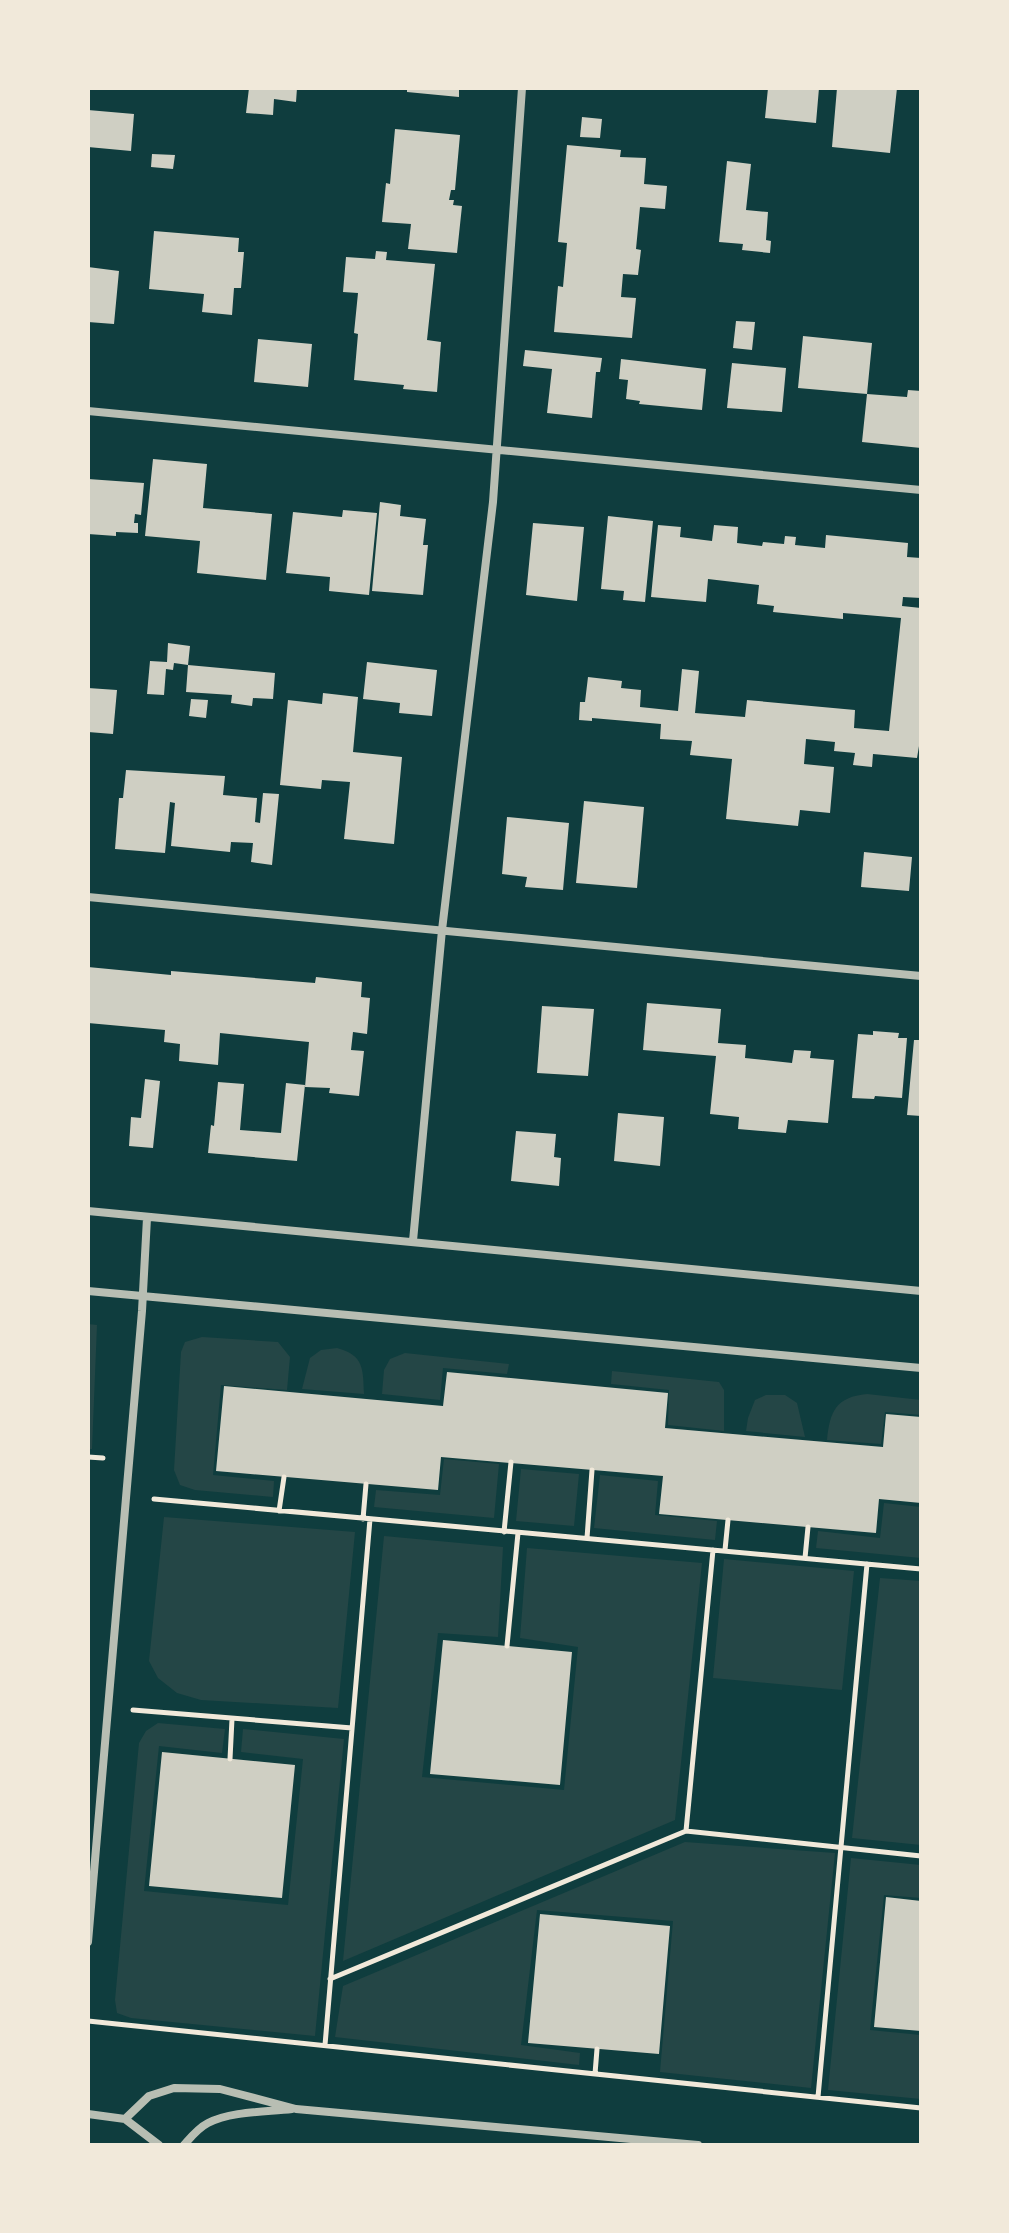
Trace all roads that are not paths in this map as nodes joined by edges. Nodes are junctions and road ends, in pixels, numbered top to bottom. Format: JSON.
{"nodes":[{"id":1,"x":522,"y":88,"type":"edge"},
{"id":2,"x":88,"y":411,"type":"edge"},
{"id":3,"x":498,"y":450,"type":"junction"},
{"id":4,"x":921,"y":490,"type":"edge"},
{"id":5,"x":88,"y":897,"type":"edge"},
{"id":6,"x":442,"y":930,"type":"junction"},
{"id":7,"x":921,"y":976,"type":"edge"},
{"id":8,"x":88,"y":1211,"type":"edge"},
{"id":9,"x":147,"y":1218,"type":"junction"},
{"id":10,"x":413,"y":1241,"type":"junction"},
{"id":11,"x":88,"y":1291,"type":"edge"},
{"id":12,"x":921,"y":1291,"type":"edge"},
{"id":13,"x":141,"y":1296,"type":"junction"},
{"id":14,"x":921,"y":1368,"type":"edge"},
{"id":15,"x":88,"y":1942,"type":"edge"},
{"id":16,"x":296,"y":2109,"type":"junction"},
{"id":17,"x":88,"y":2114,"type":"edge"},
{"id":18,"x":125,"y":2119,"type":"junction"},
{"id":19,"x":159,"y":2145,"type":"edge"},
{"id":20,"x":184,"y":2145,"type":"edge"},
{"id":21,"x":698,"y":2145,"type":"edge"}],
"edges":[{"from":1,"to":3,"type":"street"},
{"from":2,"to":3,"type":"street"},
{"from":3,"to":4,"type":"street"},
{"from":3,"to":6,"type":"street"},
{"from":5,"to":6,"type":"street"},
{"from":6,"to":7,"type":"street"},
{"from":6,"to":10,"type":"street"},
{"from":8,"to":9,"type":"street"},
{"from":9,"to":10,"type":"street"},
{"from":9,"to":13,"type":"street"},
{"from":10,"to":12,"type":"street"},
{"from":11,"to":13,"type":"street"},
{"from":13,"to":14,"type":"street"},
{"from":13,"to":15,"type":"street"},
{"from":16,"to":18,"type":"street"},
{"from":16,"to":20,"type":"street"},
{"from":16,"to":21,"type":"street"},
{"from":17,"to":18,"type":"street"},
{"from":18,"to":19,"type":"street"}]}
